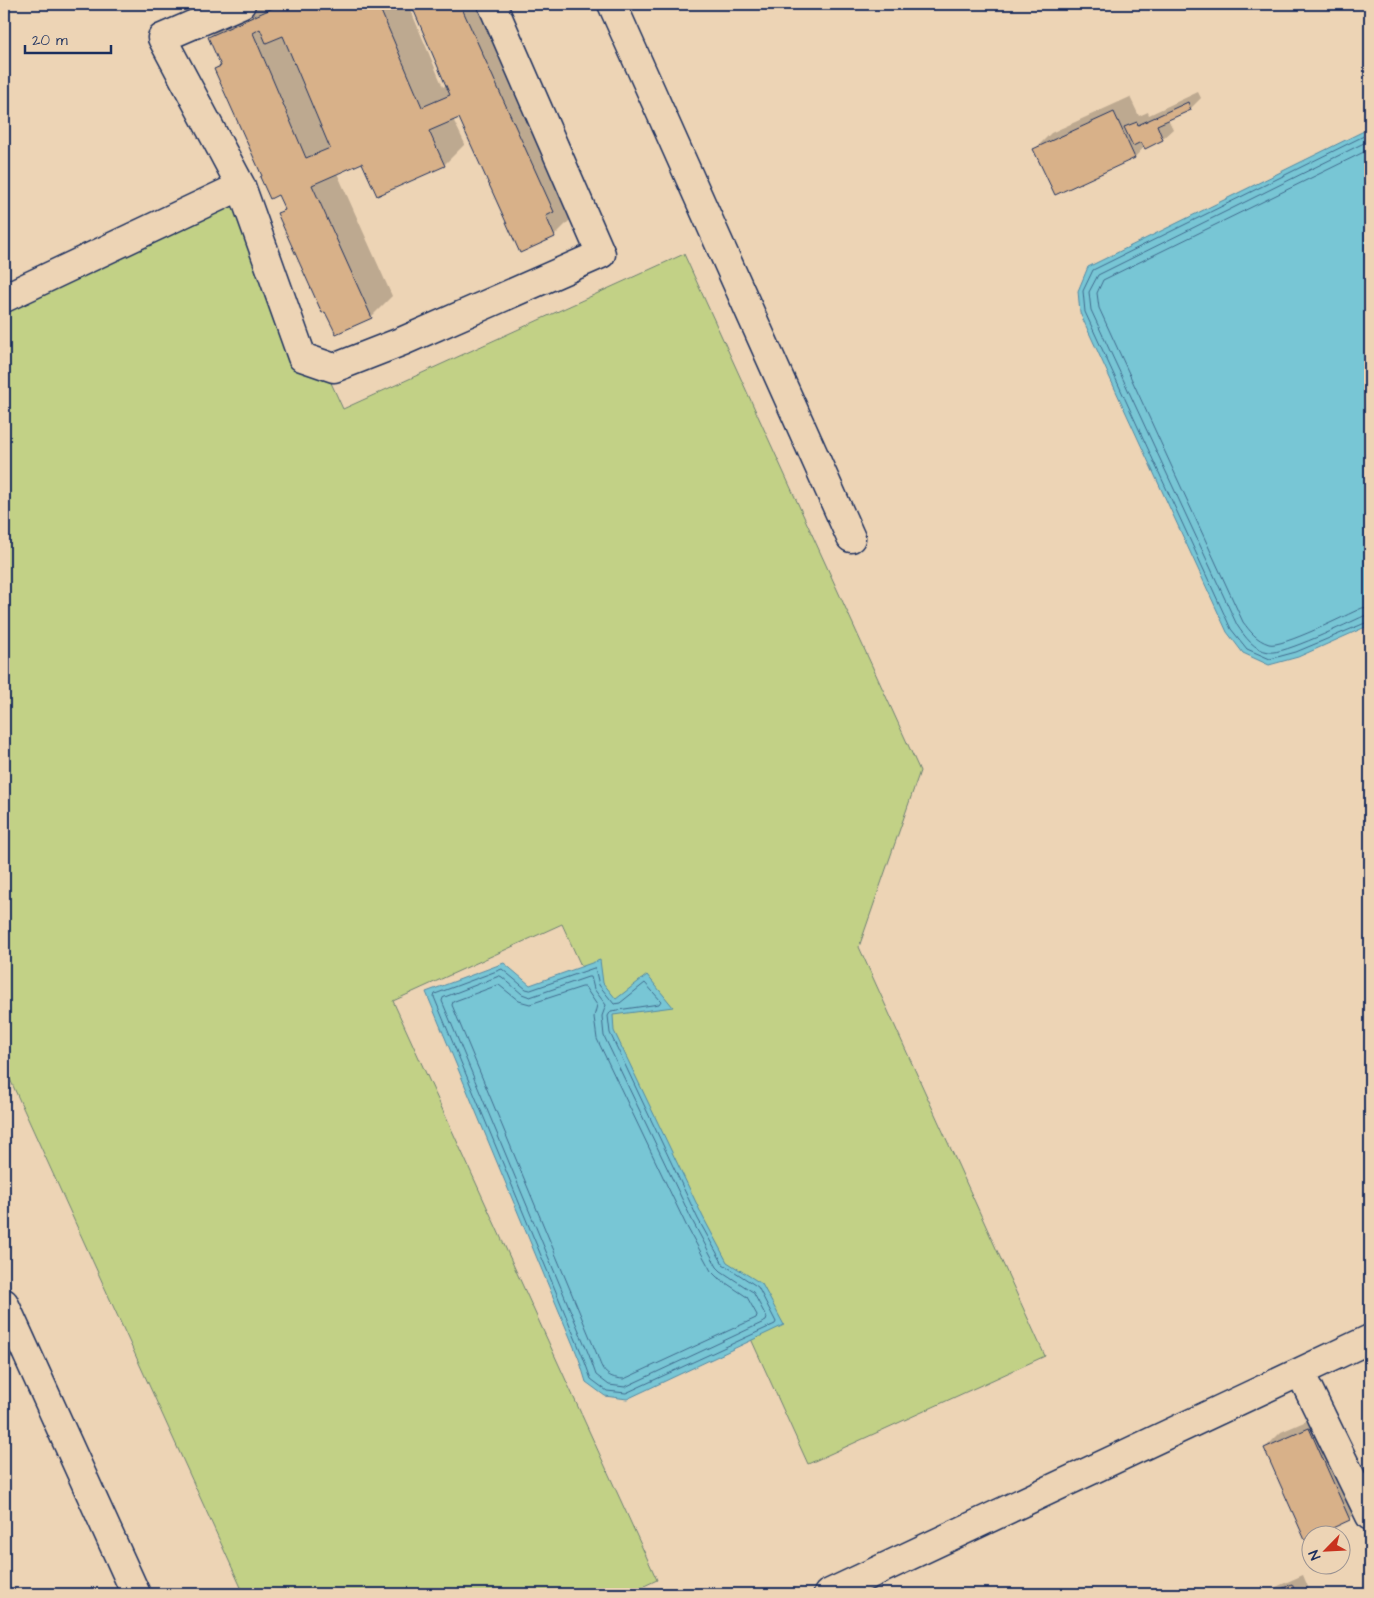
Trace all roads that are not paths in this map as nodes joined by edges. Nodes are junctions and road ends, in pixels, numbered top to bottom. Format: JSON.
{"nodes":[{"id":1,"x":241,"y":4,"type":"edge"},
{"id":2,"x":492,"y":4,"type":"edge"},
{"id":3,"x":612,"y":4,"type":"edge"},
{"id":4,"x":241,"y":186,"type":"junction"},
{"id":5,"x":4,"y":298,"type":"edge"},
{"id":6,"x":851,"y":538,"type":"dead end"},
{"id":7,"x":4,"y":1303,"type":"edge"},
{"id":8,"x":1370,"y":1339,"type":"edge"},
{"id":9,"x":1300,"y":1372,"type":"junction"},
{"id":10,"x":1370,"y":1516,"type":"edge"},
{"id":11,"x":136,"y":1594,"type":"edge"},
{"id":12,"x":828,"y":1594,"type":"edge"}],
"edges":[{"from":1,"to":4,"type":"street"},
{"from":2,"to":4,"type":"street"},
{"from":3,"to":6,"type":"street"},
{"from":4,"to":5,"type":"street"},
{"from":7,"to":11,"type":"street"},
{"from":8,"to":9,"type":"street"},
{"from":9,"to":10,"type":"street"},
{"from":9,"to":12,"type":"street"}]}
